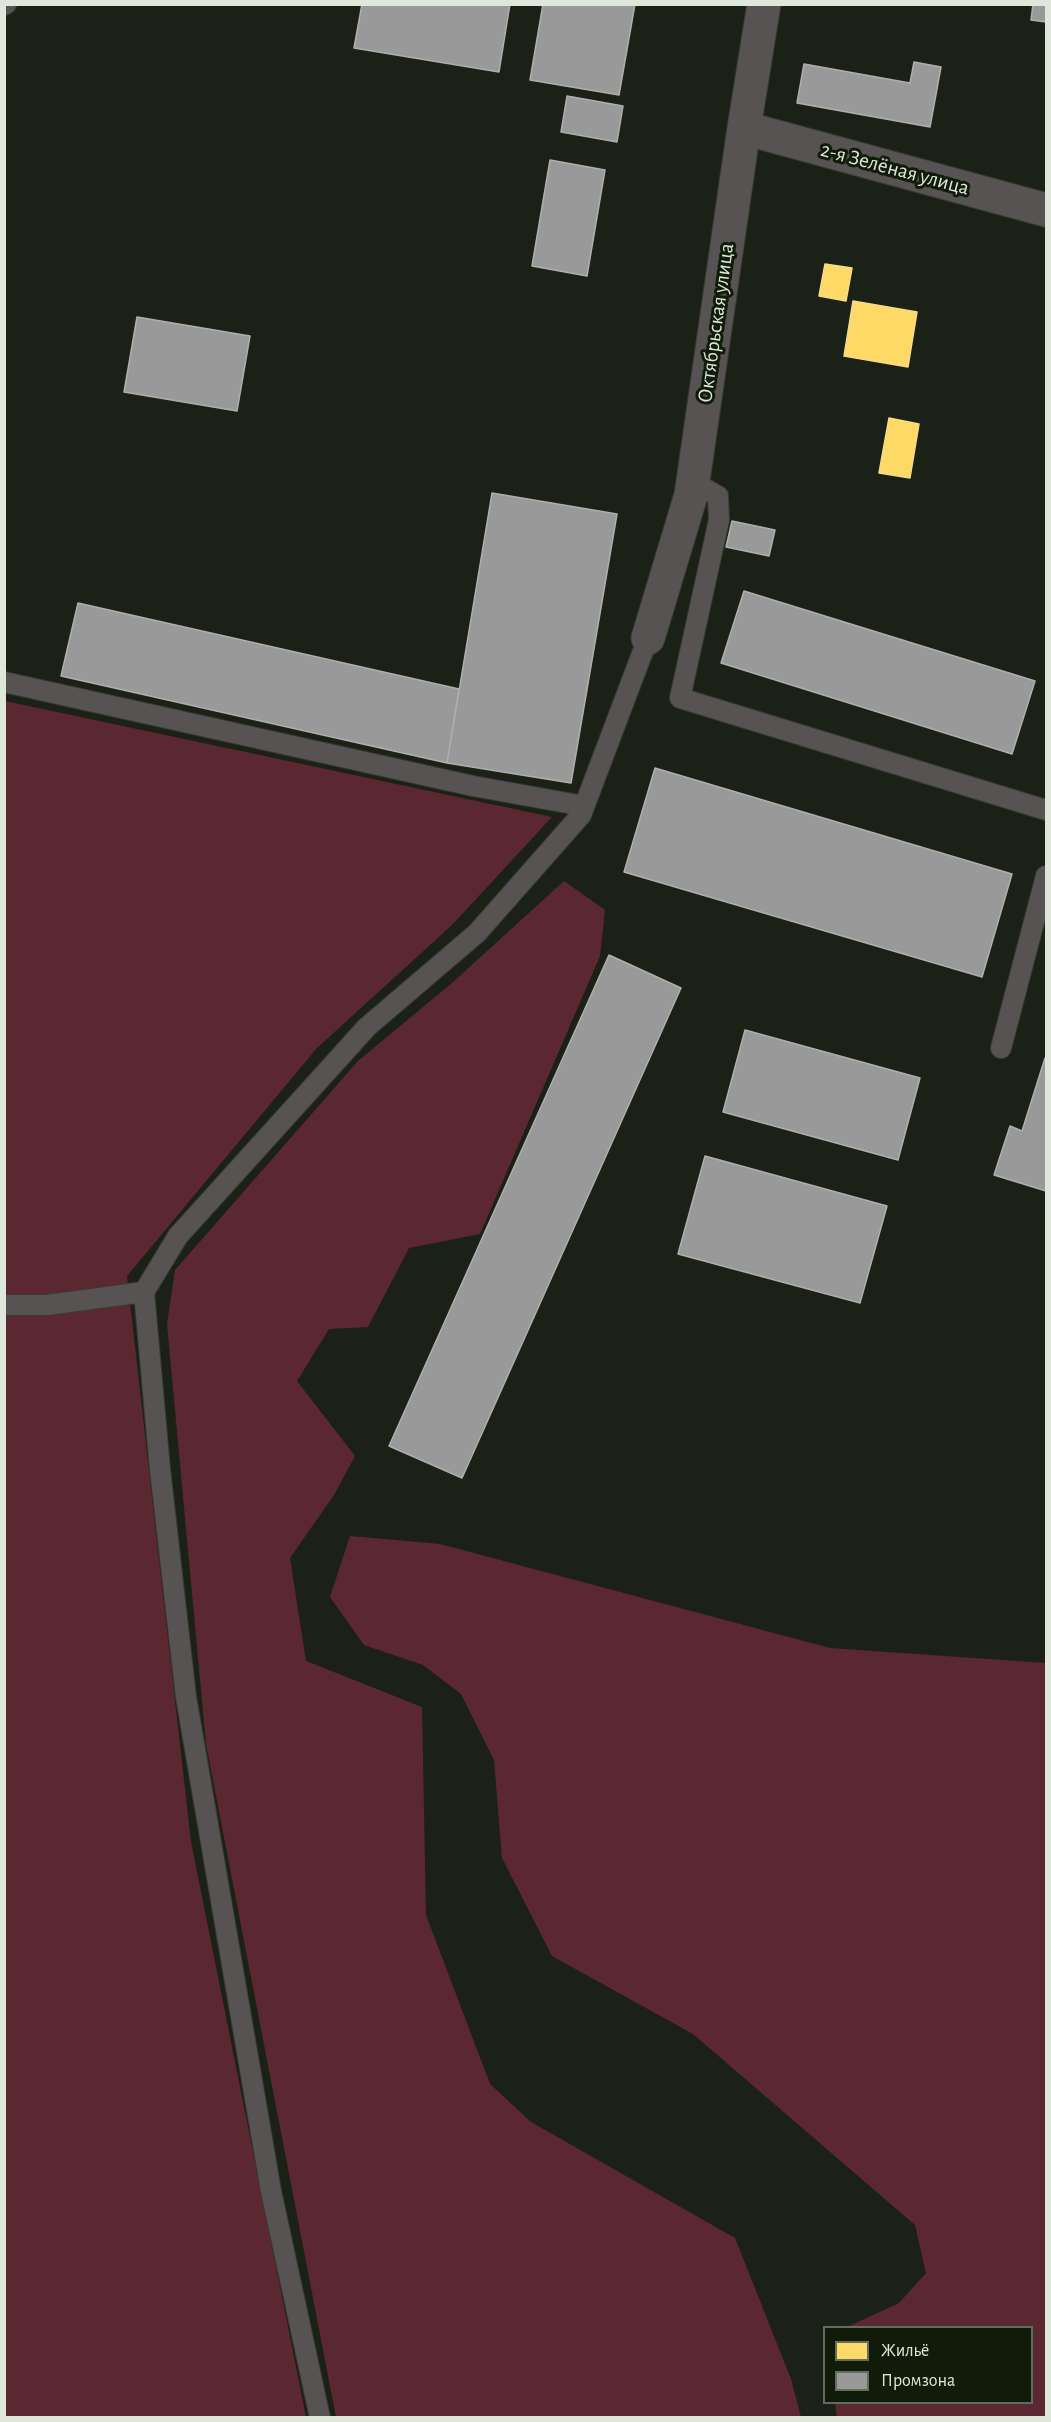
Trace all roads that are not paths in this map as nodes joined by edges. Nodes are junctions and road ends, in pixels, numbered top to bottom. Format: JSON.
{"nodes":[{"id":1,"x":765,"y":4,"type":"edge"},
{"id":2,"x":744,"y":128,"type":"junction"},
{"id":3,"x":1047,"y":210,"type":"edge"},
{"id":4,"x":693,"y":482,"type":"junction"},
{"id":5,"x":648,"y":638,"type":"joint"},
{"id":6,"x":4,"y":682,"type":"edge"},
{"id":7,"x":584,"y":806,"type":"junction"},
{"id":8,"x":1047,"y":810,"type":"edge"},
{"id":9,"x":1047,"y":876,"type":"edge"},
{"id":10,"x":1000,"y":1048,"type":"dead end"},
{"id":11,"x":144,"y":1292,"type":"junction"},
{"id":12,"x":4,"y":1305,"type":"edge"},
{"id":13,"x":320,"y":2418,"type":"edge"}],
"edges":[{"from":1,"to":2,"type":"street","name":"Октябрьская улица"},
{"from":2,"to":3,"type":"street","name":"2-я Зелёная улица"},
{"from":2,"to":4,"type":"street","name":"Октябрьская улица"},
{"from":4,"to":5,"type":"street","name":"Октябрьская улица"},
{"from":4,"to":8,"type":"lane"},
{"from":5,"to":7,"type":"lane"},
{"from":6,"to":7,"type":"lane"},
{"from":7,"to":11,"type":"lane"},
{"from":9,"to":10,"type":"lane"},
{"from":11,"to":12,"type":"lane"},
{"from":11,"to":13,"type":"lane"}]}
